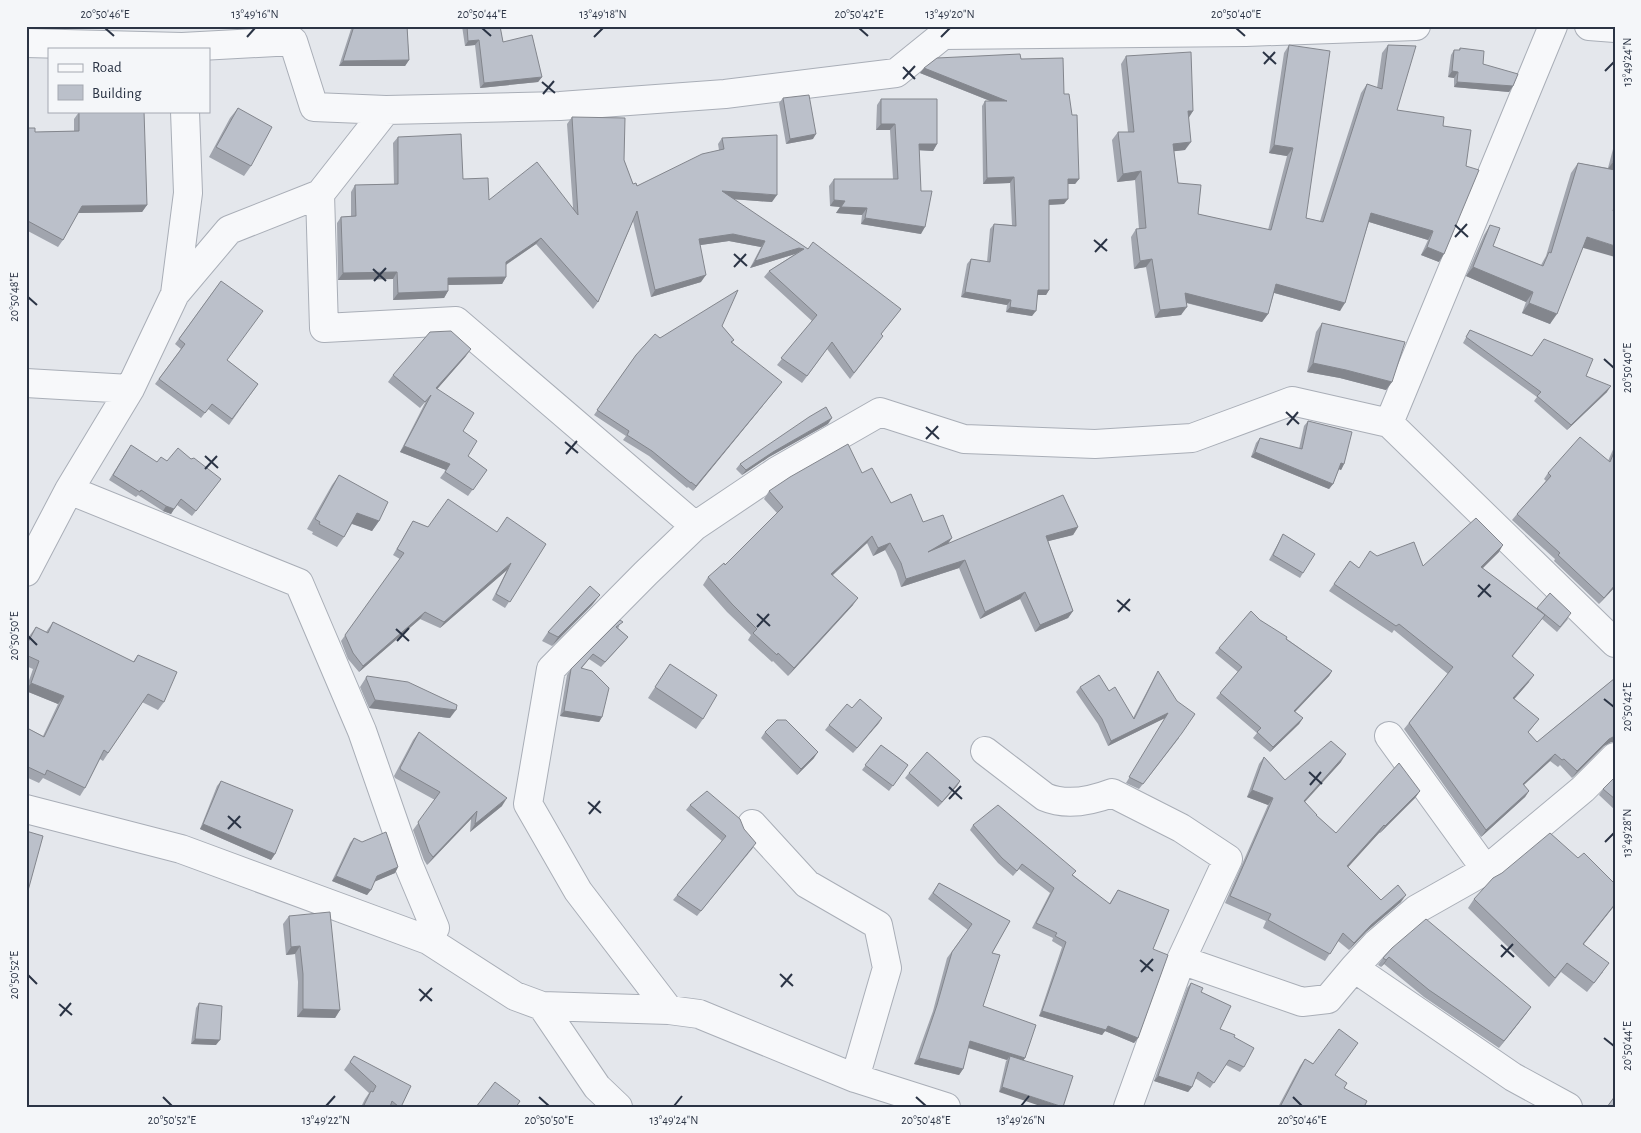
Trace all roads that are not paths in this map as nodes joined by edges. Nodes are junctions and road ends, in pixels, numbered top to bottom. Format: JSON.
{"nodes":[{"id":1,"x":1416,"y":26,"type":"edge"},
{"id":2,"x":1553,"y":26,"type":"edge"},
{"id":3,"x":1589,"y":26,"type":"edge"},
{"id":4,"x":1615,"y":28,"type":"edge"},
{"id":5,"x":943,"y":31,"type":"edge"},
{"id":6,"x":182,"y":41,"type":"edge"},
{"id":7,"x":26,"y":43,"type":"edge"},
{"id":8,"x":386,"y":110,"type":"junction"},
{"id":9,"x":185,"y":112,"type":"edge"},
{"id":10,"x":320,"y":194,"type":"junction"},
{"id":11,"x":175,"y":294,"type":"junction"},
{"id":12,"x":26,"y":383,"type":"edge"},
{"id":13,"x":130,"y":389,"type":"junction"},
{"id":14,"x":1389,"y":423,"type":"junction"},
{"id":15,"x":69,"y":490,"type":"junction"},
{"id":16,"x":695,"y":526,"type":"junction"},
{"id":17,"x":26,"y":572,"type":"edge"},
{"id":18,"x":1615,"y":643,"type":"edge"},
{"id":19,"x":1389,"y":736,"type":"dead end"},
{"id":20,"x":985,"y":751,"type":"dead end"},
{"id":21,"x":1615,"y":757,"type":"edge"},
{"id":22,"x":26,"y":810,"type":"edge"},
{"id":23,"x":752,"y":824,"type":"dead end"},
{"id":24,"x":1486,"y":870,"type":"junction"},
{"id":25,"x":428,"y":940,"type":"junction"},
{"id":26,"x":1181,"y":960,"type":"junction"},
{"id":27,"x":1354,"y":968,"type":"junction"},
{"id":28,"x":542,"y":1006,"type":"junction"},
{"id":29,"x":669,"y":1010,"type":"junction"},
{"id":30,"x":855,"y":1078,"type":"junction"},
{"id":31,"x":618,"y":1107,"type":"edge"},
{"id":32,"x":946,"y":1107,"type":"edge"},
{"id":33,"x":1128,"y":1107,"type":"edge"},
{"id":34,"x":1568,"y":1107,"type":"edge"}],
"edges":[{"from":1,"to":5,"type":"street"},
{"from":2,"to":14,"type":"street"},
{"from":3,"to":4,"type":"street"},
{"from":5,"to":8,"type":"street"},
{"from":6,"to":7,"type":"street"},
{"from":6,"to":8,"type":"street"},
{"from":8,"to":10,"type":"street"},
{"from":9,"to":11,"type":"street"},
{"from":10,"to":11,"type":"street"},
{"from":10,"to":16,"type":"street"},
{"from":11,"to":13,"type":"street"},
{"from":12,"to":13,"type":"street"},
{"from":13,"to":15,"type":"street"},
{"from":14,"to":16,"type":"street"},
{"from":14,"to":18,"type":"street"},
{"from":15,"to":17,"type":"street"},
{"from":15,"to":25,"type":"street"},
{"from":16,"to":29,"type":"street"},
{"from":19,"to":24,"type":"street"},
{"from":20,"to":26,"type":"street"},
{"from":21,"to":24,"type":"street"},
{"from":22,"to":25,"type":"street"},
{"from":23,"to":30,"type":"street"},
{"from":24,"to":27,"type":"street"},
{"from":25,"to":28,"type":"street"},
{"from":26,"to":27,"type":"street"},
{"from":26,"to":33,"type":"street"},
{"from":27,"to":34,"type":"street"},
{"from":28,"to":29,"type":"street"},
{"from":28,"to":31,"type":"street"},
{"from":29,"to":30,"type":"street"},
{"from":30,"to":32,"type":"street"}]}
